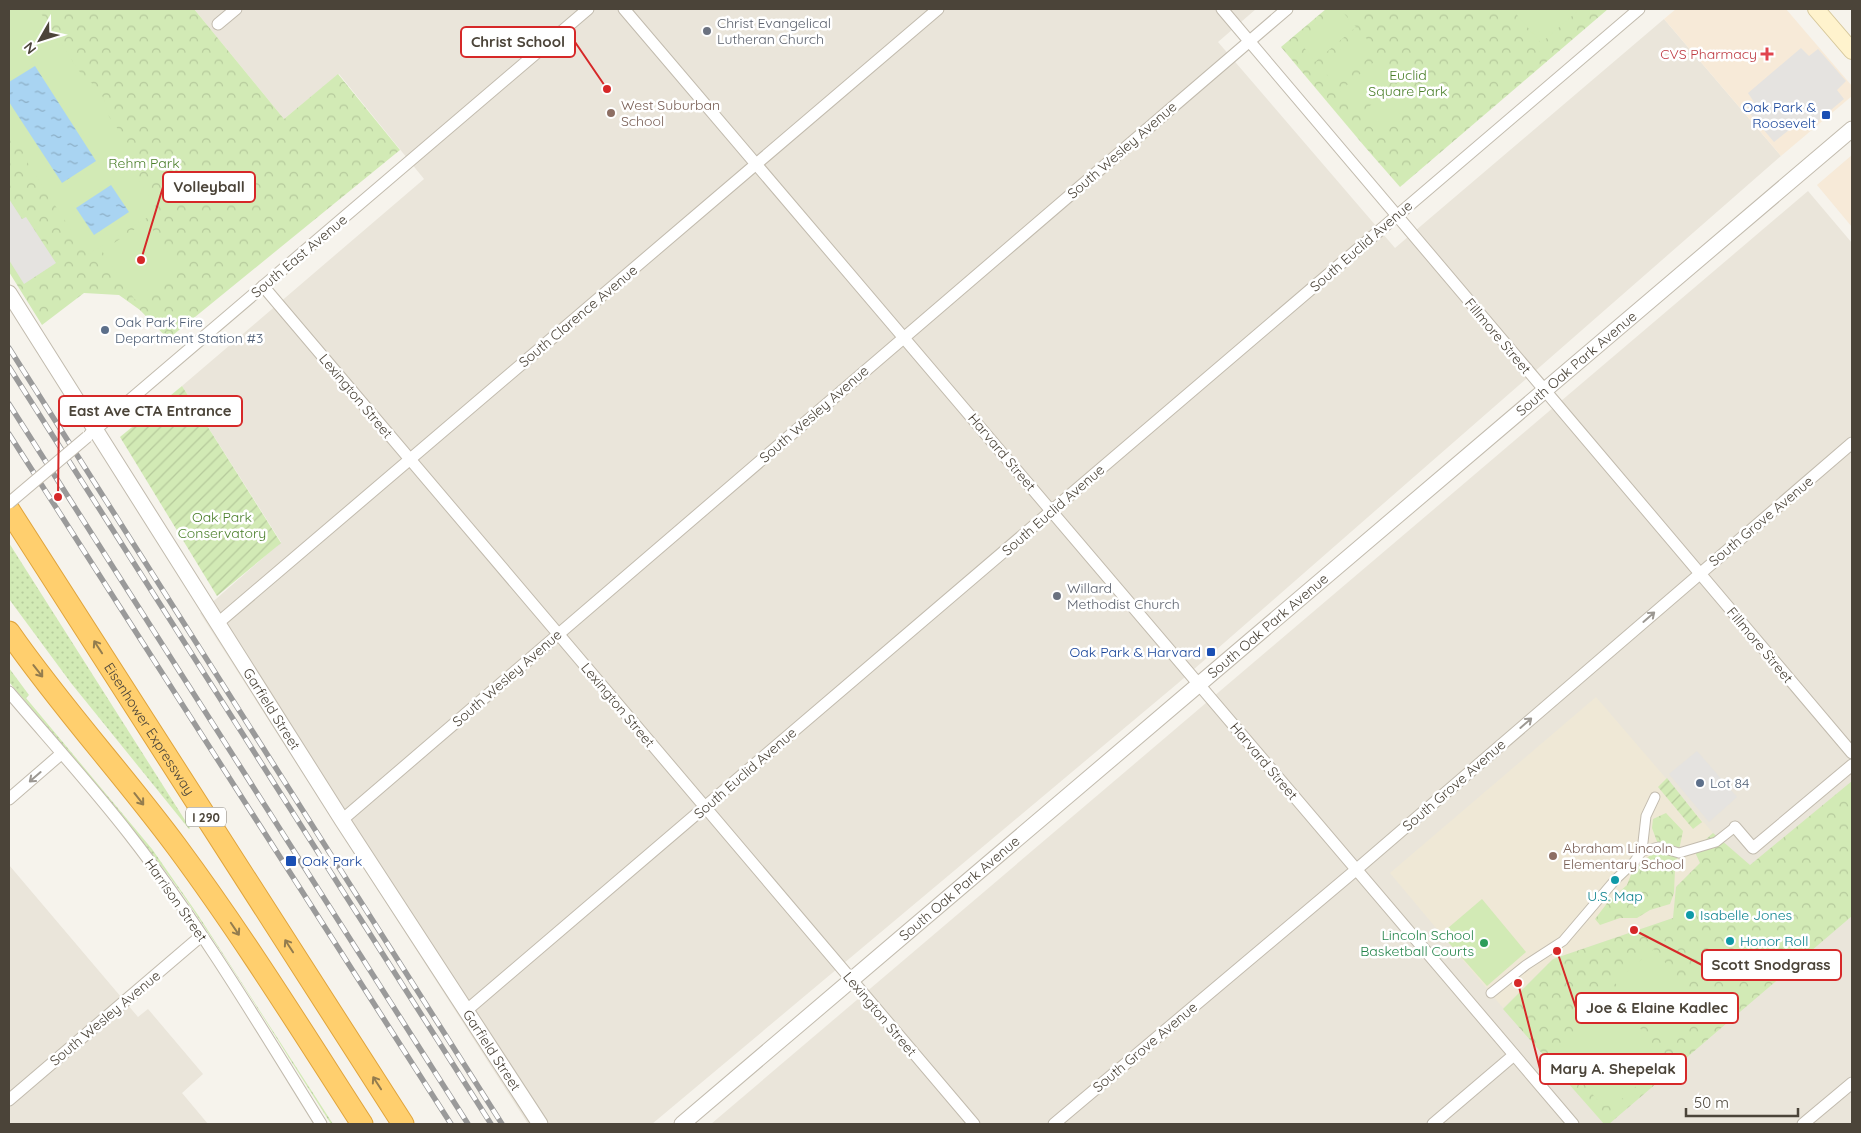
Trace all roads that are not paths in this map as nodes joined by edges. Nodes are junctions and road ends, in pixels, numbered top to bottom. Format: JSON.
{"nodes":[{"id":1,"x":236,"y":9,"type":"edge"},
{"id":2,"x":588,"y":9,"type":"edge"},
{"id":3,"x":624,"y":9,"type":"edge"},
{"id":4,"x":938,"y":9,"type":"edge"},
{"id":5,"x":1222,"y":9,"type":"edge"},
{"id":6,"x":1287,"y":9,"type":"edge"},
{"id":7,"x":1639,"y":9,"type":"edge"},
{"id":8,"x":1816,"y":9,"type":"edge"},
{"id":9,"x":218,"y":24,"type":"dead end"},
{"id":10,"x":1249,"y":41,"type":"junction"},
{"id":11,"x":1852,"y":51,"type":"edge"},
{"id":12,"x":1852,"y":128,"type":"edge"},
{"id":13,"x":756,"y":164,"type":"junction"},
{"id":14,"x":1397,"y":216,"type":"junction"},
{"id":15,"x":263,"y":286,"type":"junction"},
{"id":16,"x":9,"y":293,"type":"edge"},
{"id":17,"x":904,"y":337,"type":"junction"},
{"id":18,"x":1544,"y":390,"type":"junction"},
{"id":19,"x":91,"y":433,"type":"junction"},
{"id":20,"x":1852,"y":443,"type":"edge"},
{"id":21,"x":410,"y":460,"type":"junction"},
{"id":22,"x":9,"y":503,"type":"edge"},
{"id":23,"x":9,"y":510,"type":"edge"},
{"id":24,"x":1052,"y":511,"type":"junction"},
{"id":25,"x":1699,"y":574,"type":"junction"},
{"id":26,"x":218,"y":623,"type":"junction"},
{"id":27,"x":9,"y":632,"type":"edge"},
{"id":28,"x":558,"y":634,"type":"junction"},
{"id":29,"x":1199,"y":683,"type":"junction"},
{"id":30,"x":9,"y":692,"type":"edge"},
{"id":31,"x":1852,"y":753,"type":"edge"},
{"id":32,"x":62,"y":754,"type":"junction"},
{"id":33,"x":1852,"y":765,"type":"edge"},
{"id":34,"x":1655,"y":797,"type":"dead end"},
{"id":35,"x":9,"y":799,"type":"edge"},
{"id":36,"x":705,"y":807,"type":"junction"},
{"id":37,"x":342,"y":820,"type":"junction"},
{"id":38,"x":1734,"y":827,"type":"joint"},
{"id":39,"x":1642,"y":851,"type":"junction"},
{"id":40,"x":1357,"y":869,"type":"junction"},
{"id":41,"x":201,"y":936,"type":"junction"},
{"id":42,"x":851,"y":980,"type":"junction"},
{"id":43,"x":1491,"y":993,"type":"dead end"},
{"id":44,"x":467,"y":1010,"type":"junction"},
{"id":45,"x":1514,"y":1055,"type":"junction"},
{"id":46,"x":1852,"y":1083,"type":"edge"},
{"id":47,"x":9,"y":1100,"type":"edge"},
{"id":48,"x":321,"y":1124,"type":"edge"},
{"id":49,"x":362,"y":1124,"type":"edge"},
{"id":50,"x":403,"y":1124,"type":"edge"},
{"id":51,"x":540,"y":1124,"type":"edge"},
{"id":52,"x":682,"y":1124,"type":"edge"},
{"id":53,"x":974,"y":1124,"type":"edge"},
{"id":54,"x":1054,"y":1124,"type":"edge"},
{"id":55,"x":1433,"y":1124,"type":"edge"},
{"id":56,"x":1573,"y":1124,"type":"edge"},
{"id":57,"x":1803,"y":1124,"type":"edge"}],
"edges":[{"from":1,"to":9,"type":"street"},
{"from":2,"to":15,"type":"street","name":"South East Avenue"},
{"from":3,"to":13,"type":"street","name":"Harvard Street"},
{"from":4,"to":13,"type":"street","name":"South Clarence Avenue"},
{"from":5,"to":10,"type":"street","name":"Fillmore Street"},
{"from":6,"to":10,"type":"street","name":"South Wesley Avenue"},
{"from":7,"to":14,"type":"street","name":"South Euclid Avenue"},
{"from":8,"to":11,"type":"main road"},
{"from":10,"to":14,"type":"street","name":"Fillmore Street"},
{"from":10,"to":17,"type":"street","name":"South Wesley Avenue"},
{"from":12,"to":18,"type":"street","name":"South Oak Park Avenue"},
{"from":13,"to":17,"type":"street","name":"Harvard Street"},
{"from":13,"to":21,"type":"street","name":"South Clarence Avenue"},
{"from":14,"to":18,"type":"street","name":"Fillmore Street"},
{"from":14,"to":24,"type":"street","name":"South Euclid Avenue"},
{"from":15,"to":19,"type":"street","name":"South East Avenue"},
{"from":15,"to":21,"type":"street","name":"Lexington Street"},
{"from":16,"to":19,"type":"street","name":"Garfield Street"},
{"from":17,"to":24,"type":"street","name":"Harvard Street"},
{"from":17,"to":28,"type":"street","name":"South Wesley Avenue"},
{"from":18,"to":25,"type":"street","name":"Fillmore Street"},
{"from":18,"to":29,"type":"street","name":"South Oak Park Avenue"},
{"from":19,"to":22,"type":"street","name":"South East Avenue","bridge":true},
{"from":19,"to":26,"type":"street","name":"Garfield Street"},
{"from":20,"to":25,"type":"street","name":"South Grove Avenue"},
{"from":21,"to":26,"type":"street","name":"South Clarence Avenue"},
{"from":21,"to":28,"type":"street","name":"Lexington Street"},
{"from":50,"to":23,"type":"highway","name":"Eisenhower Expressway","number":"I 290","one_way":true},
{"from":24,"to":29,"type":"street","name":"Harvard Street"},
{"from":24,"to":36,"type":"street","name":"South Euclid Avenue"},
{"from":25,"to":31,"type":"street","name":"Fillmore Street"},
{"from":40,"to":25,"type":"street","name":"South Grove Avenue","one_way":true},
{"from":26,"to":37,"type":"street","name":"Garfield Street"},
{"from":27,"to":49,"type":"highway","number":"I 290","one_way":true},
{"from":28,"to":36,"type":"street","name":"Lexington Street"},
{"from":28,"to":37,"type":"street","name":"South Wesley Avenue"},
{"from":29,"to":40,"type":"street","name":"Harvard Street"},
{"from":29,"to":42,"type":"street","name":"South Oak Park Avenue"},
{"from":30,"to":32,"type":"street","name":"Harrison Street"},
{"from":32,"to":35,"type":"street","one_way":true},
{"from":32,"to":41,"type":"street","name":"Harrison Street"},
{"from":33,"to":38,"type":"street"},
{"from":34,"to":39,"type":"street"},
{"from":36,"to":42,"type":"street","name":"Lexington Street"},
{"from":36,"to":44,"type":"street","name":"South Euclid Avenue"},
{"from":37,"to":44,"type":"street","name":"Garfield Street"},
{"from":38,"to":39,"type":"street"},
{"from":39,"to":43,"type":"street"},
{"from":40,"to":45,"type":"street","name":"Harvard Street"},
{"from":40,"to":54,"type":"street","name":"South Grove Avenue"},
{"from":41,"to":47,"type":"street","name":"South Wesley Avenue"},
{"from":41,"to":48,"type":"street","name":"Harrison Street"},
{"from":42,"to":52,"type":"street","name":"South Oak Park Avenue"},
{"from":42,"to":53,"type":"street","name":"Lexington Street"},
{"from":44,"to":51,"type":"street","name":"Garfield Street"},
{"from":45,"to":55,"type":"street"},
{"from":45,"to":56,"type":"street","name":"Harvard Street"},
{"from":46,"to":57,"type":"street"}]}
